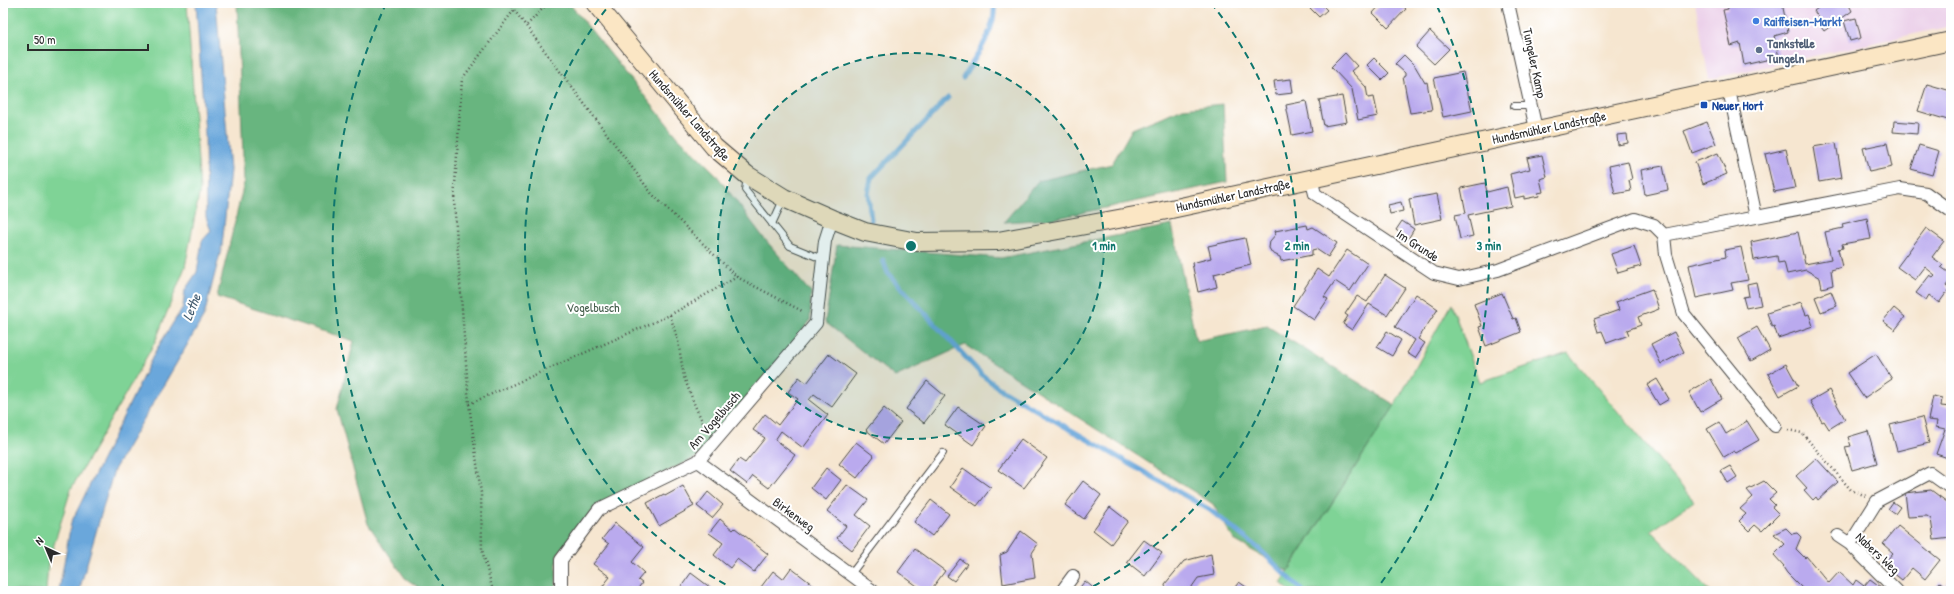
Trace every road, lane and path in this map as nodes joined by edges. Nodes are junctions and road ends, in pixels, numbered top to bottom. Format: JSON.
{"nodes":[{"id":1,"x":511,"y":3,"type":"edge"},
{"id":2,"x":548,"y":3,"type":"edge"},
{"id":3,"x":595,"y":3,"type":"edge"},
{"id":4,"x":1508,"y":3,"type":"edge"},
{"id":5,"x":514,"y":10,"type":"junction"},
{"id":6,"x":527,"y":25,"type":"junction"},
{"id":7,"x":1951,"y":41,"type":"edge"},
{"id":8,"x":1729,"y":90,"type":"junction"},
{"id":9,"x":1514,"y":106,"type":"dead end"},
{"id":10,"x":1529,"y":106,"type":"junction"},
{"id":11,"x":1536,"y":129,"type":"junction"},
{"id":12,"x":747,"y":175,"type":"junction"},
{"id":13,"x":1311,"y":178,"type":"junction"},
{"id":14,"x":784,"y":198,"type":"junction"},
{"id":15,"x":1951,"y":211,"type":"edge"},
{"id":16,"x":1756,"y":217,"type":"junction"},
{"id":17,"x":832,"y":219,"type":"junction"},
{"id":18,"x":772,"y":224,"type":"junction"},
{"id":19,"x":1664,"y":234,"type":"junction"},
{"id":20,"x":822,"y":259,"type":"junction"},
{"id":21,"x":737,"y":277,"type":"junction"},
{"id":22,"x":670,"y":315,"type":"junction"},
{"id":23,"x":817,"y":319,"type":"junction"},
{"id":24,"x":469,"y":404,"type":"junction"},
{"id":25,"x":1775,"y":426,"type":"joint"},
{"id":26,"x":713,"y":442,"type":"junction"},
{"id":27,"x":943,"y":453,"type":"dead end"},
{"id":28,"x":698,"y":461,"type":"junction"},
{"id":29,"x":1951,"y":488,"type":"edge"},
{"id":30,"x":1877,"y":500,"type":"junction"},
{"id":31,"x":1838,"y":536,"type":"dead end"},
{"id":32,"x":1850,"y":544,"type":"junction"},
{"id":33,"x":851,"y":574,"type":"junction"},
{"id":34,"x":1073,"y":576,"type":"dead end"},
{"id":35,"x":493,"y":591,"type":"edge"},
{"id":36,"x":561,"y":591,"type":"edge"},
{"id":37,"x":873,"y":591,"type":"edge"},
{"id":38,"x":1062,"y":591,"type":"edge"},
{"id":39,"x":1898,"y":591,"type":"edge"}],
"edges":[{"from":1,"to":5,"type":"path"},
{"from":2,"to":6,"type":"path"},
{"from":3,"to":12,"type":"street","name":"Hundsmühler Landstraße"},
{"from":4,"to":10,"type":"street","name":"Tungeler Kamp"},
{"from":5,"to":6,"type":"path"},
{"from":5,"to":24,"type":"path"},
{"from":6,"to":21,"type":"path"},
{"from":7,"to":8,"type":"street","name":"Hundsmühler Landstraße"},
{"from":8,"to":11,"type":"street","name":"Hundsmühler Landstraße"},
{"from":8,"to":16,"type":"street"},
{"from":9,"to":10,"type":"lane"},
{"from":10,"to":11,"type":"street","name":"Tungeler Kamp"},
{"from":11,"to":13,"type":"street","name":"Hundsmühler Landstraße"},
{"from":12,"to":14,"type":"street","name":"Hundsmühler Landstraße"},
{"from":12,"to":18,"type":"lane"},
{"from":13,"to":17,"type":"street","name":"Hundsmühler Landstraße"},
{"from":13,"to":19,"type":"street","name":"Im Grunde"},
{"from":14,"to":17,"type":"street","name":"Hundsmühler Landstraße"},
{"from":14,"to":18,"type":"lane"},
{"from":15,"to":16,"type":"street"},
{"from":16,"to":19,"type":"street"},
{"from":17,"to":20,"type":"street","name":"Am Vogelbusch"},
{"from":18,"to":20,"type":"lane"},
{"from":19,"to":25,"type":"street"},
{"from":20,"to":23,"type":"street","name":"Am Vogelbusch"},
{"from":21,"to":22,"type":"path"},
{"from":21,"to":23,"type":"path"},
{"from":22,"to":24,"type":"path"},
{"from":22,"to":26,"type":"path"},
{"from":23,"to":26,"type":"street","name":"Am Vogelbusch"},
{"from":24,"to":35,"type":"path"},
{"from":25,"to":30,"type":"path"},
{"from":26,"to":28,"type":"street","name":"Am Vogelbusch"},
{"from":27,"to":33,"type":"lane"},
{"from":28,"to":33,"type":"street","name":"Birkenweg"},
{"from":28,"to":36,"type":"street","name":"Am Vogelbusch"},
{"from":29,"to":30,"type":"street"},
{"from":30,"to":32,"type":"street"},
{"from":31,"to":32,"type":"street","name":"Nabers Weg"},
{"from":32,"to":39,"type":"street","name":"Nabers Weg"},
{"from":33,"to":37,"type":"street","name":"Birkenweg"},
{"from":34,"to":38,"type":"street"}]}
